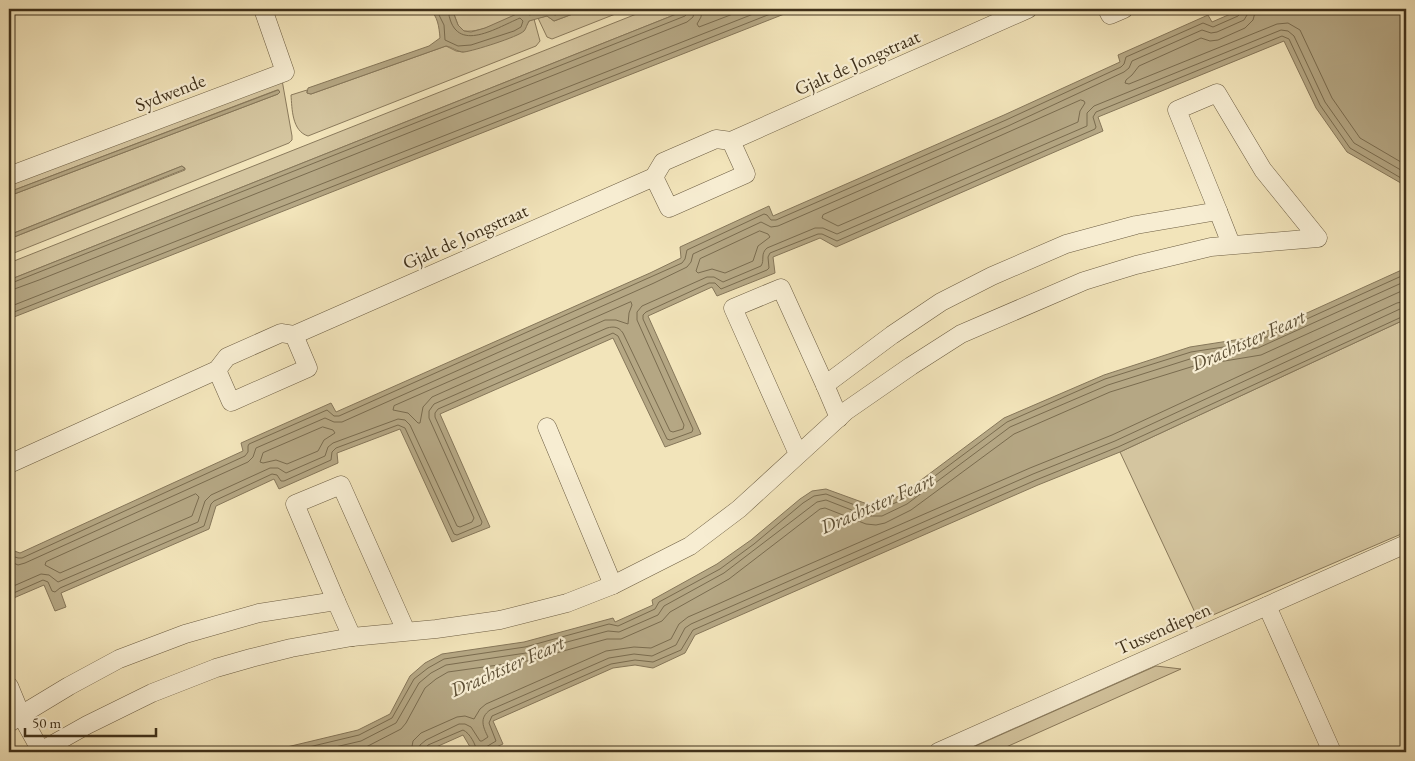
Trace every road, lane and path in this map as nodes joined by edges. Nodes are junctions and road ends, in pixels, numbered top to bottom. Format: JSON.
{"nodes":[{"id":1,"x":263,"y":9,"type":"edge"},
{"id":2,"x":1028,"y":9,"type":"edge"},
{"id":3,"x":1107,"y":9,"type":"edge"},
{"id":4,"x":1124,"y":9,"type":"edge"},
{"id":5,"x":731,"y":141,"type":"junction"},
{"id":6,"x":9,"y":176,"type":"edge"},
{"id":7,"x":654,"y":177,"type":"junction"},
{"id":8,"x":1218,"y":211,"type":"junction"},
{"id":9,"x":1231,"y":244,"type":"junction"},
{"id":10,"x":294,"y":335,"type":"junction"},
{"id":11,"x":217,"y":370,"type":"junction"},
{"id":12,"x":824,"y":385,"type":"junction"},
{"id":13,"x":839,"y":418,"type":"junction"},
{"id":14,"x":547,"y":428,"type":"dead end"},
{"id":15,"x":798,"y":454,"type":"junction"},
{"id":16,"x":9,"y":464,"type":"edge"},
{"id":17,"x":1406,"y":544,"type":"edge"},
{"id":18,"x":613,"y":585,"type":"junction"},
{"id":19,"x":336,"y":601,"type":"junction"},
{"id":20,"x":1267,"y":606,"type":"junction"},
{"id":21,"x":406,"y":631,"type":"junction"},
{"id":22,"x":352,"y":637,"type":"junction"},
{"id":23,"x":9,"y":686,"type":"edge"},
{"id":24,"x":15,"y":719,"type":"edge"},
{"id":25,"x":40,"y":752,"type":"edge"},
{"id":26,"x":938,"y":752,"type":"edge"},
{"id":27,"x":1332,"y":752,"type":"edge"}],
"edges":[{"from":1,"to":6,"type":"street","name":"Sydwende"},
{"from":2,"to":5,"type":"street","name":"Gjalt de Jongstraat"},
{"from":3,"to":4,"type":"street"},
{"from":5,"to":7,"type":"street","name":"Gjalt de Jongstraat"},
{"from":5,"to":7,"type":"street"},
{"from":7,"to":10,"type":"street","name":"Gjalt de Jongstraat"},
{"from":8,"to":9,"type":"street"},
{"from":8,"to":9,"type":"street"},
{"from":8,"to":12,"type":"street"},
{"from":9,"to":13,"type":"street"},
{"from":10,"to":11,"type":"street","name":"Gjalt de Jongstraat"},
{"from":10,"to":11,"type":"street"},
{"from":11,"to":16,"type":"street","name":"Gjalt de Jongstraat"},
{"from":12,"to":13,"type":"street"},
{"from":12,"to":15,"type":"street"},
{"from":13,"to":15,"type":"street"},
{"from":14,"to":18,"type":"street"},
{"from":15,"to":18,"type":"street"},
{"from":17,"to":20,"type":"street","name":"Tussendiepen"},
{"from":18,"to":21,"type":"street"},
{"from":19,"to":21,"type":"street"},
{"from":19,"to":22,"type":"street"},
{"from":19,"to":24,"type":"street"},
{"from":20,"to":26,"type":"street","name":"Tussendiepen"},
{"from":20,"to":27,"type":"street"},
{"from":21,"to":22,"type":"street"},
{"from":22,"to":25,"type":"street"},
{"from":23,"to":24,"type":"street"},
{"from":24,"to":25,"type":"street"}]}
